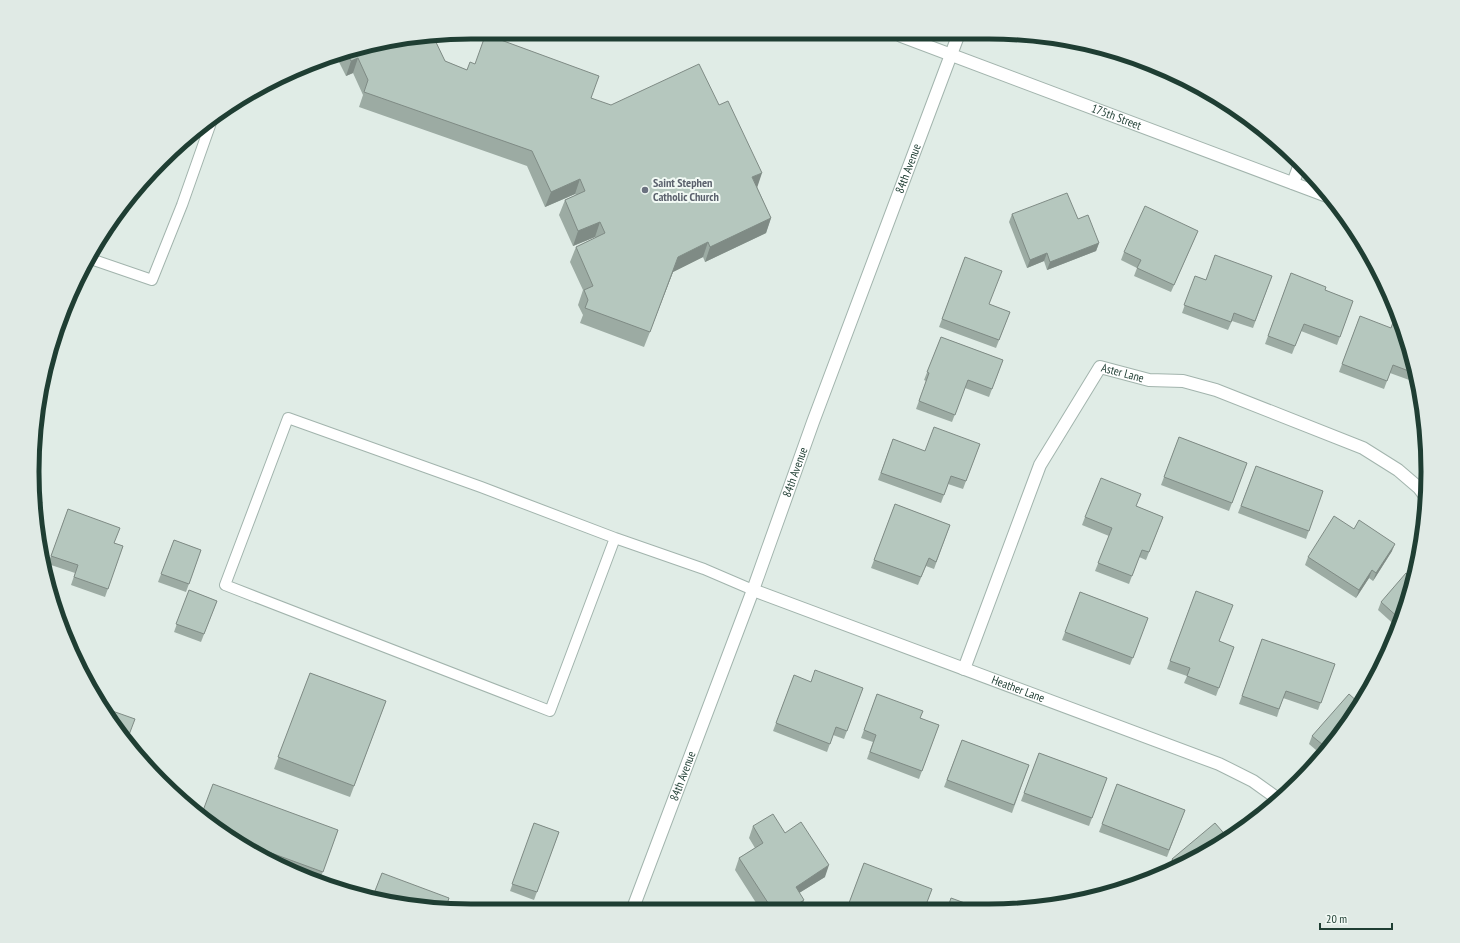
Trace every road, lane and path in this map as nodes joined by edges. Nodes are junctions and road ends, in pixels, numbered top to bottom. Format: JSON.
{"nodes":[{"id":1,"x":909,"y":39,"type":"edge"},
{"id":2,"x":957,"y":39,"type":"edge"},
{"id":3,"x":951,"y":55,"type":"junction"},
{"id":4,"x":209,"y":127,"type":"edge"},
{"id":5,"x":1298,"y":170,"type":"edge"},
{"id":6,"x":1293,"y":183,"type":"junction"},
{"id":7,"x":1320,"y":193,"type":"edge"},
{"id":8,"x":94,"y":260,"type":"edge"},
{"id":9,"x":1420,"y":490,"type":"edge"},
{"id":10,"x":615,"y":538,"type":"junction"},
{"id":11,"x":753,"y":590,"type":"junction"},
{"id":12,"x":964,"y":669,"type":"junction"},
{"id":13,"x":1275,"y":796,"type":"edge"},
{"id":14,"x":635,"y":904,"type":"edge"}],
"edges":[{"from":1,"to":3,"type":"street","name":"175th Street"},
{"from":2,"to":3,"type":"street","name":"84th Avenue"},
{"from":3,"to":6,"type":"street","name":"175th Street"},
{"from":3,"to":11,"type":"street","name":"84th Avenue"},
{"from":4,"to":8,"type":"lane"},
{"from":5,"to":6,"type":"street"},
{"from":6,"to":7,"type":"street","name":"175th Street"},
{"from":9,"to":12,"type":"street","name":"Aster Lane"},
{"from":10,"to":10,"type":"lane"},
{"from":10,"to":11,"type":"lane"},
{"from":11,"to":12,"type":"street","name":"Heather Lane"},
{"from":11,"to":14,"type":"street","name":"84th Avenue"},
{"from":12,"to":13,"type":"street","name":"Heather Lane"}]}
